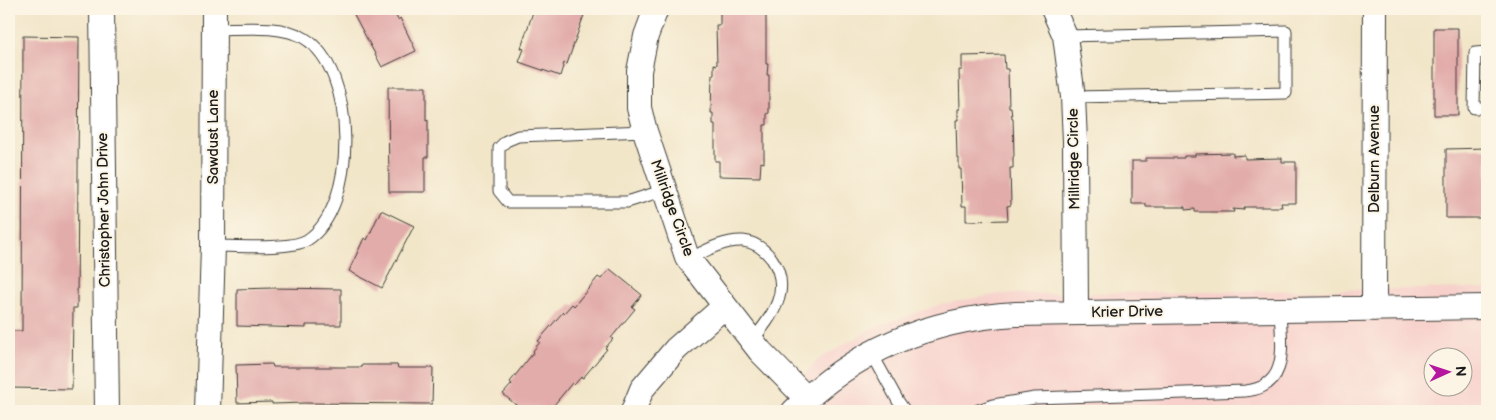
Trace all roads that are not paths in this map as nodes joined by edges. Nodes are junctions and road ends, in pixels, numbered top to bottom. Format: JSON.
{"nodes":[{"id":1,"x":102,"y":9,"type":"edge"},
{"id":2,"x":656,"y":9,"type":"edge"},
{"id":3,"x":1053,"y":9,"type":"edge"},
{"id":4,"x":1375,"y":9,"type":"edge"},
{"id":5,"x":214,"y":19,"type":"edge"},
{"id":6,"x":1065,"y":36,"type":"junction"},
{"id":7,"x":1487,"y":52,"type":"edge"},
{"id":8,"x":1073,"y":97,"type":"junction"},
{"id":9,"x":1487,"y":108,"type":"edge"},
{"id":10,"x":645,"y":132,"type":"junction"},
{"id":11,"x":665,"y":190,"type":"junction"},
{"id":12,"x":213,"y":246,"type":"junction"},
{"id":13,"x":689,"y":259,"type":"junction"},
{"id":14,"x":725,"y":306,"type":"junction"},
{"id":15,"x":1487,"y":307,"type":"edge"},
{"id":16,"x":1374,"y":309,"type":"junction"},
{"id":17,"x":1280,"y":310,"type":"junction"},
{"id":18,"x":1076,"y":313,"type":"junction"},
{"id":19,"x":752,"y":341,"type":"junction"},
{"id":20,"x":872,"y":352,"type":"junction"},
{"id":21,"x":800,"y":405,"type":"edge"},
{"id":22,"x":107,"y":411,"type":"edge"},
{"id":23,"x":208,"y":411,"type":"edge"},
{"id":24,"x":633,"y":411,"type":"edge"},
{"id":25,"x":905,"y":411,"type":"edge"},
{"id":26,"x":976,"y":411,"type":"edge"}],
"edges":[{"from":1,"to":22,"type":"street","name":"Christopher John Drive"},
{"from":2,"to":10,"type":"street","name":"Millridge Circle"},
{"from":3,"to":6,"type":"street","name":"Millridge Circle"},
{"from":4,"to":16,"type":"street","name":"Delburn Avenue"},
{"from":5,"to":12,"type":"street","name":"Sawdust Lane"},
{"from":5,"to":12,"type":"lane","name":"Sawdust Lane"},
{"from":6,"to":8,"type":"street","name":"Millridge Circle"},
{"from":6,"to":8,"type":"lane"},
{"from":7,"to":9,"type":"lane"},
{"from":8,"to":18,"type":"street","name":"Millridge Circle"},
{"from":10,"to":11,"type":"street","name":"Millridge Circle"},
{"from":10,"to":11,"type":"lane"},
{"from":11,"to":13,"type":"street","name":"Millridge Circle"},
{"from":12,"to":23,"type":"street","name":"Sawdust Lane"},
{"from":13,"to":14,"type":"street","name":"Millridge Circle"},
{"from":13,"to":19,"type":"lane"},
{"from":14,"to":19,"type":"street","name":"Millridge Circle"},
{"from":14,"to":24,"type":"street"},
{"from":15,"to":16,"type":"street","name":"Krier Drive"},
{"from":16,"to":17,"type":"street","name":"Krier Drive"},
{"from":17,"to":18,"type":"street","name":"Krier Drive"},
{"from":17,"to":26,"type":"lane"},
{"from":18,"to":20,"type":"street","name":"Krier Drive"},
{"from":19,"to":21,"type":"street","name":"Millridge Circle"},
{"from":20,"to":21,"type":"street","name":"Krier Drive"},
{"from":20,"to":25,"type":"lane"}]}
